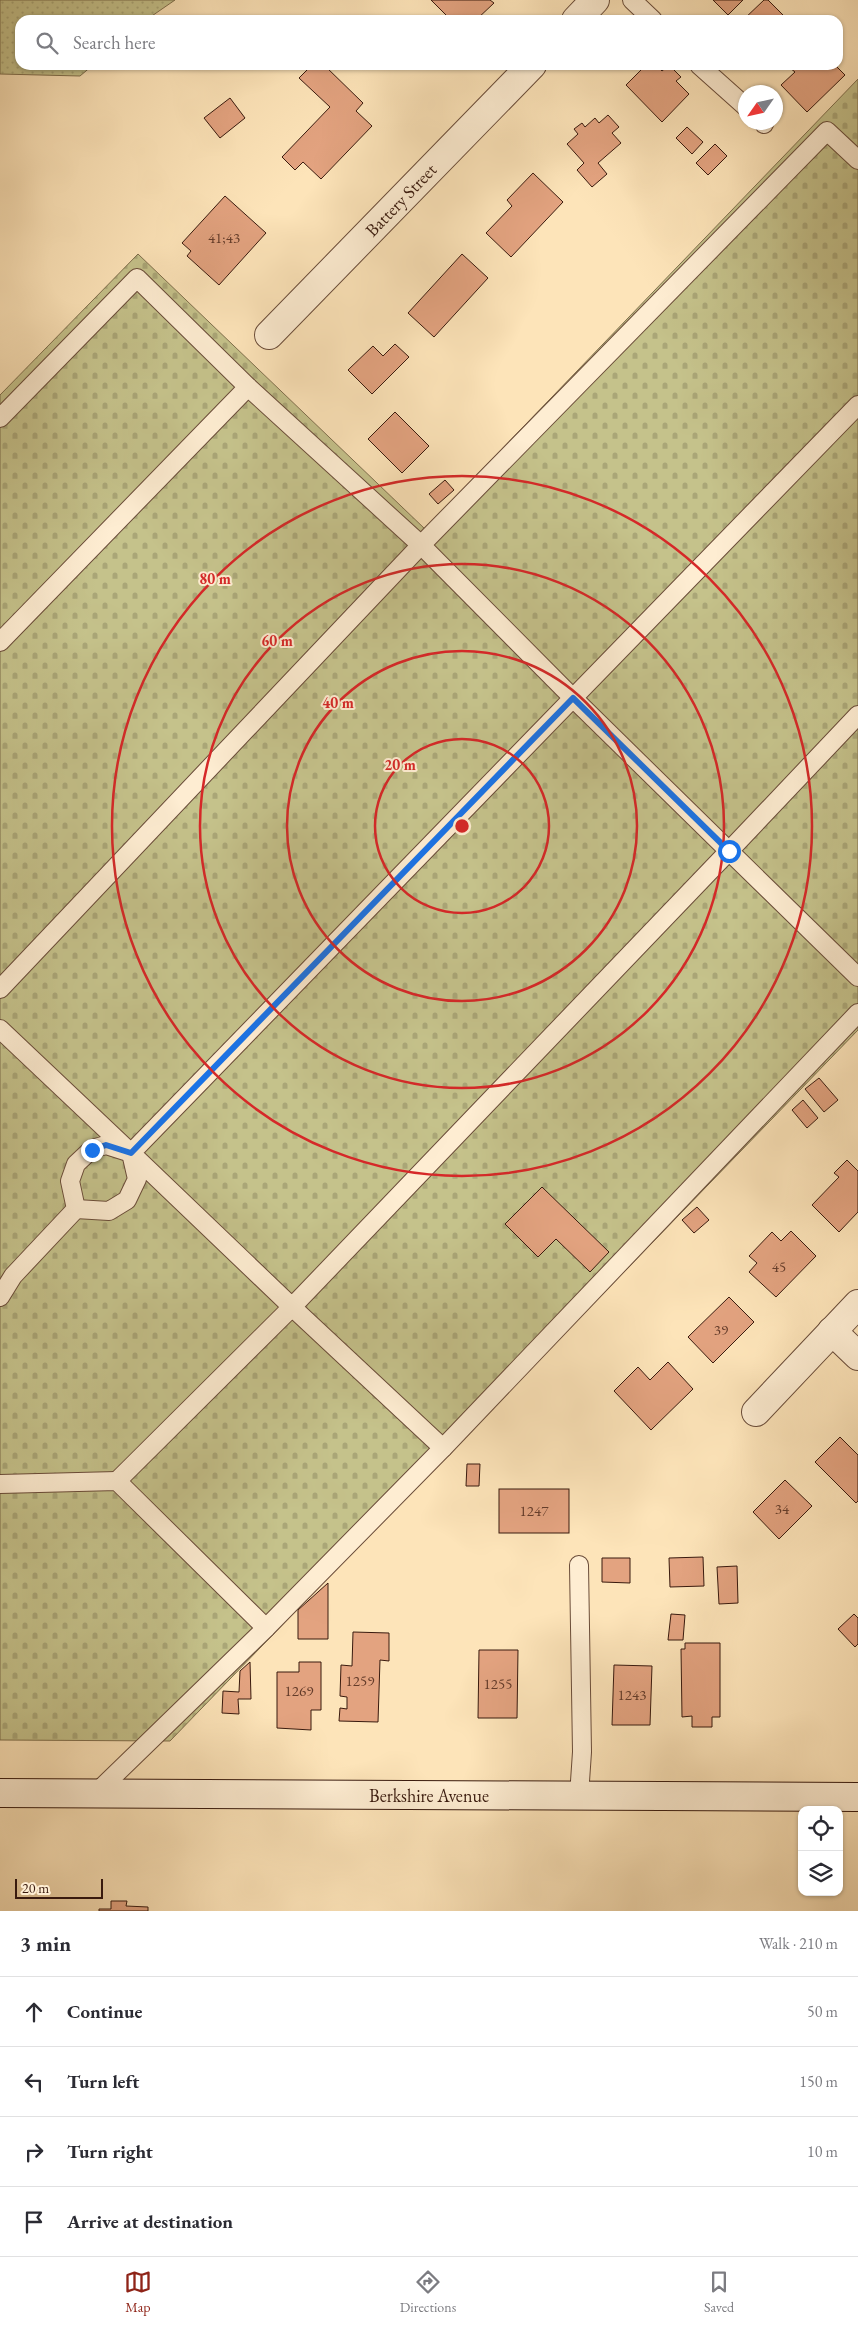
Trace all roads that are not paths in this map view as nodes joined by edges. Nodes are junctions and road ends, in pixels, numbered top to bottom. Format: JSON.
{"nodes":[{"id":1,"x":595,"y":0,"type":"edge"},
{"id":2,"x":632,"y":0,"type":"edge"},
{"id":3,"x":581,"y":15,"type":"edge"},
{"id":4,"x":648,"y":15,"type":"edge"},
{"id":5,"x":527,"y":70,"type":"edge"},
{"id":6,"x":705,"y":70,"type":"edge"},
{"id":7,"x":738,"y":100,"type":"edge"},
{"id":8,"x":858,"y":160,"type":"edge"},
{"id":9,"x":270,"y":336,"type":"dead end"},
{"id":10,"x":248,"y":387,"type":"junction"},
{"id":11,"x":858,"y":406,"type":"edge"},
{"id":12,"x":0,"y":418,"type":"edge"},
{"id":13,"x":421,"y":545,"type":"junction"},
{"id":14,"x":0,"y":642,"type":"edge"},
{"id":15,"x":573,"y":698,"type":"junction"},
{"id":16,"x":858,"y":715,"type":"edge"},
{"id":17,"x":729,"y":851,"type":"junction"},
{"id":18,"x":858,"y":977,"type":"edge"},
{"id":19,"x":0,"y":989,"type":"edge"},
{"id":20,"x":858,"y":1013,"type":"edge"},
{"id":21,"x":0,"y":1029,"type":"edge"},
{"id":22,"x":131,"y":1153,"type":"junction"},
{"id":23,"x":76,"y":1209,"type":"junction"},
{"id":24,"x":0,"y":1297,"type":"edge"},
{"id":25,"x":858,"y":1304,"type":"edge"},
{"id":26,"x":292,"y":1307,"type":"junction"},
{"id":27,"x":832,"y":1331,"type":"junction"},
{"id":28,"x":858,"y":1356,"type":"edge"},
{"id":29,"x":756,"y":1412,"type":"dead end"},
{"id":30,"x":443,"y":1448,"type":"junction"},
{"id":31,"x":117,"y":1481,"type":"junction"},
{"id":32,"x":0,"y":1484,"type":"edge"},
{"id":33,"x":579,"y":1565,"type":"dead end"},
{"id":34,"x":266,"y":1628,"type":"junction"},
{"id":35,"x":0,"y":1793,"type":"edge"},
{"id":36,"x":95,"y":1794,"type":"junction"},
{"id":37,"x":579,"y":1796,"type":"junction"},
{"id":38,"x":858,"y":1797,"type":"edge"}],
"edges":[{"from":1,"to":3,"type":"main road"},
{"from":2,"to":4,"type":"lane"},
{"from":5,"to":9,"type":"main road","name":"Battery Street"},
{"from":6,"to":7,"type":"lane"},
{"from":8,"to":13,"type":"lane"},
{"from":10,"to":12,"type":"lane"},
{"from":10,"to":13,"type":"lane"},
{"from":10,"to":14,"type":"lane"},
{"from":11,"to":15,"type":"lane"},
{"from":13,"to":15,"type":"lane"},
{"from":13,"to":19,"type":"lane"},
{"from":15,"to":17,"type":"lane"},
{"from":15,"to":22,"type":"lane"},
{"from":16,"to":17,"type":"lane"},
{"from":17,"to":18,"type":"lane"},
{"from":17,"to":26,"type":"lane"},
{"from":20,"to":30,"type":"lane"},
{"from":21,"to":22,"type":"lane"},
{"from":22,"to":23,"type":"lane"},
{"from":22,"to":23,"type":"lane"},
{"from":22,"to":26,"type":"lane"},
{"from":23,"to":24,"type":"lane"},
{"from":25,"to":27,"type":"main road"},
{"from":26,"to":30,"type":"lane"},
{"from":26,"to":31,"type":"lane"},
{"from":27,"to":28,"type":"main road"},
{"from":27,"to":29,"type":"main road"},
{"from":30,"to":34,"type":"lane"},
{"from":31,"to":32,"type":"lane"},
{"from":31,"to":34,"type":"lane"},
{"from":33,"to":37,"type":"lane"},
{"from":34,"to":36,"type":"lane"},
{"from":35,"to":36,"type":"main road","name":"Berkshire Avenue"},
{"from":36,"to":37,"type":"main road","name":"Berkshire Avenue"},
{"from":37,"to":38,"type":"main road","name":"Berkshire Avenue"}]}
